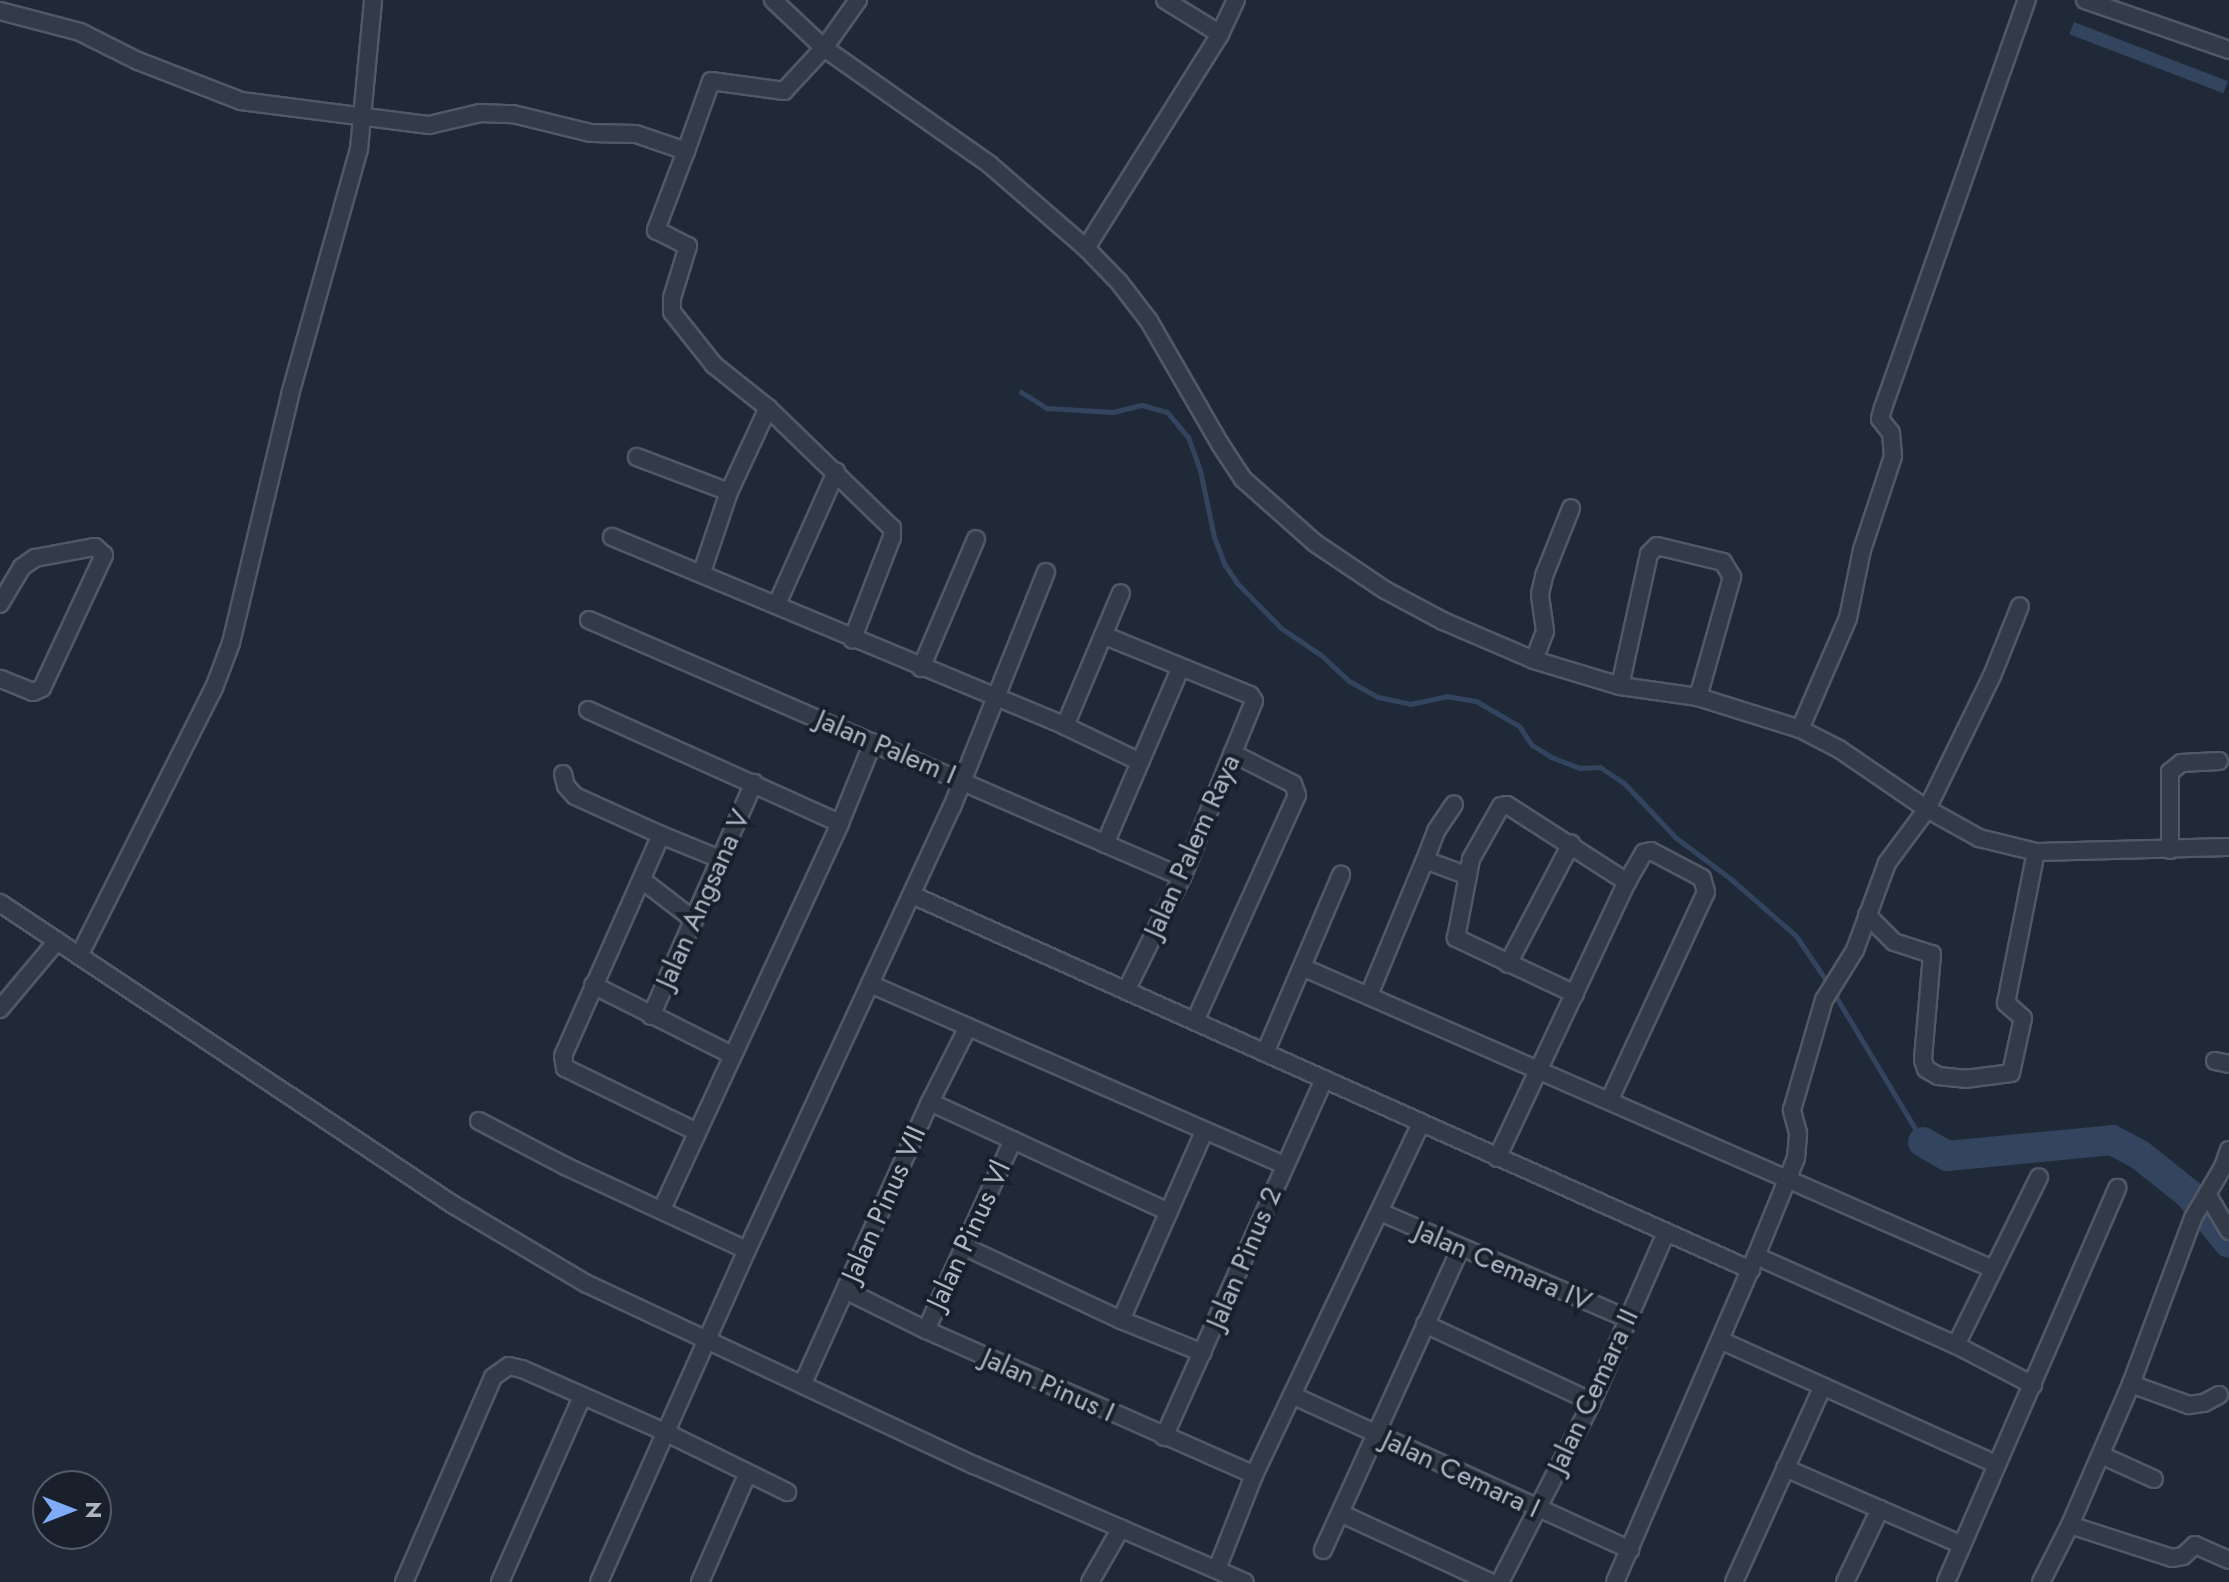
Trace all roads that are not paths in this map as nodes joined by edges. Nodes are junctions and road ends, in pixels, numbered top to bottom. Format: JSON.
{"nodes":[{"id":1,"x":373,"y":0,"type":"edge"},
{"id":2,"x":773,"y":0,"type":"edge"},
{"id":3,"x":858,"y":0,"type":"edge"},
{"id":4,"x":1165,"y":0,"type":"edge"},
{"id":5,"x":1236,"y":0,"type":"edge"},
{"id":6,"x":2085,"y":0,"type":"edge"},
{"id":7,"x":2026,"y":1,"type":"edge"},
{"id":8,"x":0,"y":11,"type":"edge"},
{"id":9,"x":1220,"y":34,"type":"junction"},
{"id":10,"x":824,"y":48,"type":"junction"},
{"id":11,"x":2229,"y":50,"type":"edge"},
{"id":12,"x":361,"y":118,"type":"junction"},
{"id":13,"x":686,"y":151,"type":"junction"},
{"id":14,"x":1086,"y":248,"type":"junction"},
{"id":15,"x":768,"y":408,"type":"junction"},
{"id":16,"x":637,"y":457,"type":"dead end"},
{"id":17,"x":836,"y":472,"type":"junction"},
{"id":18,"x":729,"y":492,"type":"junction"},
{"id":19,"x":1571,"y":508,"type":"dead end"},
{"id":20,"x":612,"y":537,"type":"dead end"},
{"id":21,"x":976,"y":539,"type":"dead end"},
{"id":22,"x":702,"y":572,"type":"junction"},
{"id":23,"x":1046,"y":572,"type":"dead end"},
{"id":24,"x":1121,"y":593,"type":"dead end"},
{"id":25,"x":0,"y":604,"type":"edge"},
{"id":26,"x":777,"y":604,"type":"junction"},
{"id":27,"x":2020,"y":606,"type":"dead end"},
{"id":28,"x":589,"y":620,"type":"dead end"},
{"id":29,"x":1103,"y":635,"type":"junction"},
{"id":30,"x":852,"y":640,"type":"junction"},
{"id":31,"x":1534,"y":660,"type":"junction"},
{"id":32,"x":921,"y":668,"type":"junction"},
{"id":33,"x":1180,"y":669,"type":"junction"},
{"id":34,"x":0,"y":679,"type":"edge"},
{"id":35,"x":1620,"y":686,"type":"junction"},
{"id":36,"x":1698,"y":697,"type":"junction"},
{"id":37,"x":994,"y":699,"type":"junction"},
{"id":38,"x":588,"y":710,"type":"dead end"},
{"id":39,"x":1065,"y":726,"type":"junction"},
{"id":40,"x":1800,"y":729,"type":"junction"},
{"id":41,"x":873,"y":742,"type":"junction"},
{"id":42,"x":1232,"y":753,"type":"junction"},
{"id":43,"x":2219,"y":761,"type":"dead end"},
{"id":44,"x":1140,"y":762,"type":"junction"},
{"id":45,"x":563,"y":774,"type":"dead end"},
{"id":46,"x":964,"y":780,"type":"junction"},
{"id":47,"x":754,"y":783,"type":"junction"},
{"id":48,"x":1454,"y":804,"type":"dead end"},
{"id":49,"x":1927,"y":809,"type":"junction"},
{"id":50,"x":840,"y":823,"type":"junction"},
{"id":51,"x":661,"y":835,"type":"junction"},
{"id":52,"x":1105,"y":844,"type":"junction"},
{"id":53,"x":1571,"y":844,"type":"junction"},
{"id":54,"x":2229,"y":847,"type":"edge"},
{"id":55,"x":2170,"y":850,"type":"junction"},
{"id":56,"x":2036,"y":852,"type":"junction"},
{"id":57,"x":720,"y":859,"type":"junction"},
{"id":58,"x":1425,"y":860,"type":"junction"},
{"id":59,"x":1341,"y":875,"type":"dead end"},
{"id":60,"x":1468,"y":876,"type":"junction"},
{"id":61,"x":1182,"y":877,"type":"junction"},
{"id":62,"x":642,"y":880,"type":"junction"},
{"id":63,"x":1627,"y":882,"type":"junction"},
{"id":64,"x":912,"y":895,"type":"junction"},
{"id":65,"x":0,"y":903,"type":"edge"},
{"id":66,"x":1867,"y":915,"type":"junction"},
{"id":67,"x":694,"y":920,"type":"junction"},
{"id":68,"x":57,"y":941,"type":"junction"},
{"id":69,"x":79,"y":956,"type":"junction"},
{"id":70,"x":1508,"y":964,"type":"junction"},
{"id":71,"x":1302,"y":967,"type":"junction"},
{"id":72,"x":870,"y":984,"type":"junction"},
{"id":73,"x":593,"y":985,"type":"junction"},
{"id":74,"x":1126,"y":991,"type":"junction"},
{"id":75,"x":1575,"y":994,"type":"junction"},
{"id":76,"x":1369,"y":995,"type":"junction"},
{"id":77,"x":0,"y":1009,"type":"edge"},
{"id":78,"x":651,"y":1016,"type":"junction"},
{"id":79,"x":1195,"y":1021,"type":"junction"},
{"id":80,"x":968,"y":1027,"type":"junction"},
{"id":81,"x":1265,"y":1053,"type":"junction"},
{"id":82,"x":732,"y":1055,"type":"junction"},
{"id":83,"x":1537,"y":1072,"type":"junction"},
{"id":84,"x":1324,"y":1079,"type":"junction"},
{"id":85,"x":1609,"y":1101,"type":"junction"},
{"id":86,"x":930,"y":1102,"type":"junction"},
{"id":87,"x":479,"y":1121,"type":"dead end"},
{"id":88,"x":1420,"y":1125,"type":"junction"},
{"id":89,"x":697,"y":1132,"type":"junction"},
{"id":90,"x":1204,"y":1132,"type":"junction"},
{"id":91,"x":1013,"y":1140,"type":"junction"},
{"id":92,"x":2229,"y":1150,"type":"edge"},
{"id":93,"x":1497,"y":1158,"type":"junction"},
{"id":94,"x":1284,"y":1165,"type":"junction"},
{"id":95,"x":2039,"y":1177,"type":"dead end"},
{"id":96,"x":1788,"y":1178,"type":"junction"},
{"id":97,"x":2117,"y":1188,"type":"dead end"},
{"id":98,"x":2205,"y":1198,"type":"junction"},
{"id":99,"x":662,"y":1209,"type":"junction"},
{"id":100,"x":1169,"y":1212,"type":"junction"},
{"id":101,"x":1380,"y":1212,"type":"junction"},
{"id":102,"x":2229,"y":1231,"type":"edge"},
{"id":103,"x":1666,"y":1233,"type":"junction"},
{"id":104,"x":963,"y":1246,"type":"junction"},
{"id":105,"x":1460,"y":1249,"type":"junction"},
{"id":106,"x":747,"y":1250,"type":"junction"},
{"id":107,"x":1753,"y":1263,"type":"junction"},
{"id":108,"x":1993,"y":1269,"type":"junction"},
{"id":109,"x":845,"y":1290,"type":"junction"},
{"id":110,"x":1628,"y":1319,"type":"junction"},
{"id":111,"x":1121,"y":1320,"type":"junction"},
{"id":112,"x":1425,"y":1324,"type":"junction"},
{"id":113,"x":926,"y":1330,"type":"junction"},
{"id":114,"x":706,"y":1341,"type":"junction"},
{"id":115,"x":1722,"y":1341,"type":"junction"},
{"id":116,"x":1956,"y":1345,"type":"junction"},
{"id":117,"x":1203,"y":1353,"type":"junction"},
{"id":118,"x":803,"y":1383,"type":"junction"},
{"id":119,"x":2131,"y":1384,"type":"junction"},
{"id":120,"x":2033,"y":1385,"type":"junction"},
{"id":121,"x":1823,"y":1386,"type":"junction"},
{"id":122,"x":2219,"y":1395,"type":"dead end"},
{"id":123,"x":1294,"y":1396,"type":"junction"},
{"id":124,"x":582,"y":1397,"type":"junction"},
{"id":125,"x":1592,"y":1402,"type":"junction"},
{"id":126,"x":667,"y":1433,"type":"junction"},
{"id":127,"x":1378,"y":1434,"type":"junction"},
{"id":128,"x":1164,"y":1437,"type":"junction"},
{"id":129,"x":2101,"y":1455,"type":"junction"},
{"id":130,"x":1996,"y":1464,"type":"junction"},
{"id":131,"x":1785,"y":1468,"type":"junction"},
{"id":132,"x":747,"y":1475,"type":"junction"},
{"id":133,"x":1254,"y":1475,"type":"junction"},
{"id":134,"x":2154,"y":1479,"type":"dead end"},
{"id":135,"x":787,"y":1492,"type":"dead end"},
{"id":136,"x":1536,"y":1509,"type":"junction"},
{"id":137,"x":1880,"y":1509,"type":"junction"},
{"id":138,"x":1342,"y":1514,"type":"junction"},
{"id":139,"x":2070,"y":1525,"type":"junction"},
{"id":140,"x":1121,"y":1528,"type":"junction"},
{"id":141,"x":1962,"y":1545,"type":"junction"},
{"id":142,"x":1323,"y":1550,"type":"dead end"},
{"id":143,"x":1630,"y":1550,"type":"junction"},
{"id":144,"x":2229,"y":1560,"type":"edge"},
{"id":145,"x":1217,"y":1569,"type":"junction"},
{"id":146,"x":404,"y":1582,"type":"edge"},
{"id":147,"x":500,"y":1582,"type":"edge"},
{"id":148,"x":599,"y":1582,"type":"edge"},
{"id":149,"x":700,"y":1582,"type":"edge"},
{"id":150,"x":1090,"y":1582,"type":"edge"},
{"id":151,"x":1245,"y":1582,"type":"edge"},
{"id":152,"x":1490,"y":1582,"type":"edge"},
{"id":153,"x":1500,"y":1582,"type":"edge"},
{"id":154,"x":1615,"y":1582,"type":"edge"},
{"id":155,"x":1734,"y":1582,"type":"edge"},
{"id":156,"x":1845,"y":1582,"type":"edge"},
{"id":157,"x":1946,"y":1582,"type":"edge"},
{"id":158,"x":2041,"y":1582,"type":"edge"}],
"edges":[{"from":1,"to":12,"type":"street"},
{"from":2,"to":10,"type":"street"},
{"from":3,"to":10,"type":"street"},
{"from":4,"to":9,"type":"street"},
{"from":5,"to":9,"type":"street"},
{"from":6,"to":11,"type":"street"},
{"from":7,"to":40,"type":"street"},
{"from":8,"to":12,"type":"street"},
{"from":9,"to":14,"type":"street"},
{"from":10,"to":13,"type":"street"},
{"from":10,"to":14,"type":"street"},
{"from":12,"to":13,"type":"street"},
{"from":12,"to":69,"type":"street"},
{"from":13,"to":15,"type":"street"},
{"from":14,"to":31,"type":"street"},
{"from":15,"to":17,"type":"street"},
{"from":15,"to":18,"type":"street"},
{"from":16,"to":18,"type":"street"},
{"from":17,"to":26,"type":"street"},
{"from":17,"to":30,"type":"street"},
{"from":18,"to":22,"type":"street"},
{"from":19,"to":31,"type":"street"},
{"from":20,"to":22,"type":"street"},
{"from":21,"to":32,"type":"street"},
{"from":22,"to":26,"type":"street"},
{"from":23,"to":37,"type":"street"},
{"from":24,"to":29,"type":"street"},
{"from":25,"to":34,"type":"street"},
{"from":26,"to":30,"type":"street"},
{"from":27,"to":49,"type":"street"},
{"from":28,"to":41,"type":"street","name":"Jalan Palem I"},
{"from":29,"to":33,"type":"street"},
{"from":29,"to":39,"type":"street"},
{"from":30,"to":32,"type":"street"},
{"from":31,"to":35,"type":"street"},
{"from":32,"to":37,"type":"street"},
{"from":33,"to":42,"type":"street","name":"Jalan Palem Raya"},
{"from":33,"to":44,"type":"street"},
{"from":35,"to":36,"type":"street"},
{"from":35,"to":36,"type":"street"},
{"from":36,"to":40,"type":"street"},
{"from":37,"to":39,"type":"street"},
{"from":37,"to":46,"type":"street"},
{"from":38,"to":47,"type":"street"},
{"from":39,"to":44,"type":"street"},
{"from":40,"to":49,"type":"street"},
{"from":41,"to":46,"type":"street","name":"Jalan Palem I"},
{"from":41,"to":50,"type":"street"},
{"from":42,"to":61,"type":"street","name":"Jalan Palem Raya"},
{"from":42,"to":79,"type":"street"},
{"from":43,"to":55,"type":"street"},
{"from":44,"to":52,"type":"street"},
{"from":45,"to":51,"type":"street"},
{"from":46,"to":52,"type":"street","name":"Jalan Palem I"},
{"from":46,"to":64,"type":"street"},
{"from":47,"to":50,"type":"street"},
{"from":47,"to":57,"type":"street","name":"Jalan Angsana V"},
{"from":48,"to":58,"type":"street"},
{"from":49,"to":56,"type":"street"},
{"from":49,"to":66,"type":"street"},
{"from":50,"to":82,"type":"street"},
{"from":51,"to":57,"type":"street"},
{"from":51,"to":62,"type":"street"},
{"from":52,"to":61,"type":"street","name":"Jalan Palem I"},
{"from":53,"to":60,"type":"street"},
{"from":53,"to":63,"type":"street"},
{"from":53,"to":70,"type":"street"},
{"from":54,"to":55,"type":"street"},
{"from":55,"to":56,"type":"street"},
{"from":56,"to":66,"type":"street"},
{"from":57,"to":67,"type":"street","name":"Jalan Angsana V"},
{"from":58,"to":60,"type":"street"},
{"from":58,"to":76,"type":"street"},
{"from":59,"to":71,"type":"street"},
{"from":60,"to":70,"type":"street"},
{"from":61,"to":74,"type":"street","name":"Jalan Palem Raya"},
{"from":62,"to":67,"type":"street"},
{"from":62,"to":73,"type":"street"},
{"from":63,"to":75,"type":"street"},
{"from":63,"to":85,"type":"street"},
{"from":64,"to":72,"type":"street"},
{"from":64,"to":74,"type":"street"},
{"from":65,"to":68,"type":"street"},
{"from":66,"to":96,"type":"street"},
{"from":67,"to":78,"type":"street","name":"Jalan Angsana V"},
{"from":68,"to":69,"type":"street"},
{"from":68,"to":77,"type":"street"},
{"from":69,"to":114,"type":"street"},
{"from":70,"to":75,"type":"street"},
{"from":71,"to":76,"type":"street"},
{"from":71,"to":81,"type":"street"},
{"from":72,"to":80,"type":"street"},
{"from":72,"to":106,"type":"street"},
{"from":73,"to":78,"type":"street"},
{"from":73,"to":89,"type":"street"},
{"from":74,"to":79,"type":"street"},
{"from":75,"to":83,"type":"street"},
{"from":76,"to":83,"type":"street"},
{"from":78,"to":82,"type":"street"},
{"from":79,"to":81,"type":"street"},
{"from":80,"to":86,"type":"street","name":"Jalan Pinus VII"},
{"from":80,"to":90,"type":"street"},
{"from":81,"to":84,"type":"street"},
{"from":82,"to":89,"type":"street"},
{"from":83,"to":85,"type":"street"},
{"from":83,"to":93,"type":"street"},
{"from":84,"to":88,"type":"street"},
{"from":84,"to":94,"type":"street","name":"Jalan Pinus 2"},
{"from":85,"to":96,"type":"street"},
{"from":86,"to":91,"type":"street"},
{"from":86,"to":109,"type":"street","name":"Jalan Pinus VII"},
{"from":87,"to":99,"type":"street"},
{"from":88,"to":93,"type":"street"},
{"from":88,"to":101,"type":"street"},
{"from":89,"to":99,"type":"street"},
{"from":90,"to":94,"type":"street"},
{"from":90,"to":100,"type":"street"},
{"from":91,"to":100,"type":"street"},
{"from":91,"to":104,"type":"street","name":"Jalan Pinus Vl"},
{"from":92,"to":98,"type":"street"},
{"from":93,"to":103,"type":"street"},
{"from":94,"to":117,"type":"street","name":"Jalan Pinus 2"},
{"from":95,"to":108,"type":"street"},
{"from":96,"to":107,"type":"street"},
{"from":96,"to":108,"type":"street"},
{"from":97,"to":120,"type":"street"},
{"from":98,"to":102,"type":"street"},
{"from":98,"to":119,"type":"street"},
{"from":99,"to":106,"type":"street"},
{"from":100,"to":111,"type":"street"},
{"from":101,"to":105,"type":"street","name":"Jalan Cemara IV"},
{"from":101,"to":123,"type":"street"},
{"from":103,"to":107,"type":"street"},
{"from":103,"to":110,"type":"street","name":"Jalan Cemara II"},
{"from":104,"to":111,"type":"street"},
{"from":104,"to":113,"type":"street","name":"Jalan Pinus Vl"},
{"from":105,"to":110,"type":"street","name":"Jalan Cemara IV"},
{"from":105,"to":112,"type":"street"},
{"from":106,"to":114,"type":"street"},
{"from":107,"to":115,"type":"street"},
{"from":107,"to":116,"type":"street"},
{"from":108,"to":116,"type":"street"},
{"from":109,"to":113,"type":"street","name":"Jalan Pinus I"},
{"from":109,"to":118,"type":"street","name":"Jalan Pinus VII"},
{"from":110,"to":125,"type":"street","name":"Jalan Cemara II"},
{"from":111,"to":117,"type":"street"},
{"from":112,"to":125,"type":"street"},
{"from":112,"to":127,"type":"street"},
{"from":113,"to":128,"type":"street","name":"Jalan Pinus I"},
{"from":114,"to":118,"type":"street"},
{"from":114,"to":126,"type":"street"},
{"from":115,"to":121,"type":"street"},
{"from":115,"to":143,"type":"street"},
{"from":116,"to":120,"type":"street"},
{"from":117,"to":128,"type":"street","name":"Jalan Pinus 2"},
{"from":118,"to":140,"type":"street"},
{"from":119,"to":122,"type":"street"},
{"from":119,"to":129,"type":"street"},
{"from":120,"to":130,"type":"street"},
{"from":121,"to":130,"type":"street"},
{"from":121,"to":131,"type":"street"},
{"from":123,"to":127,"type":"street","name":"Jalan Cemara I"},
{"from":123,"to":133,"type":"street"},
{"from":124,"to":126,"type":"street"},
{"from":124,"to":146,"type":"street"},
{"from":124,"to":147,"type":"street"},
{"from":125,"to":136,"type":"street","name":"Jalan Cemara II"},
{"from":126,"to":132,"type":"street"},
{"from":126,"to":148,"type":"street"},
{"from":127,"to":136,"type":"street","name":"Jalan Cemara I"},
{"from":127,"to":138,"type":"street"},
{"from":128,"to":133,"type":"street","name":"Jalan Pinus I"},
{"from":129,"to":134,"type":"street"},
{"from":129,"to":139,"type":"street"},
{"from":130,"to":141,"type":"street"},
{"from":131,"to":137,"type":"street"},
{"from":131,"to":155,"type":"street"},
{"from":132,"to":135,"type":"street"},
{"from":132,"to":149,"type":"street"},
{"from":133,"to":145,"type":"street"},
{"from":136,"to":143,"type":"street","name":"Jalan Cemara I"},
{"from":136,"to":153,"type":"street","name":"Jalan Cemara II"},
{"from":137,"to":141,"type":"street"},
{"from":137,"to":156,"type":"street"},
{"from":138,"to":142,"type":"street"},
{"from":138,"to":152,"type":"street"},
{"from":139,"to":144,"type":"street"},
{"from":139,"to":158,"type":"street"},
{"from":140,"to":145,"type":"street"},
{"from":140,"to":150,"type":"street"},
{"from":141,"to":157,"type":"street"},
{"from":143,"to":154,"type":"street"},
{"from":145,"to":151,"type":"street"}]}
